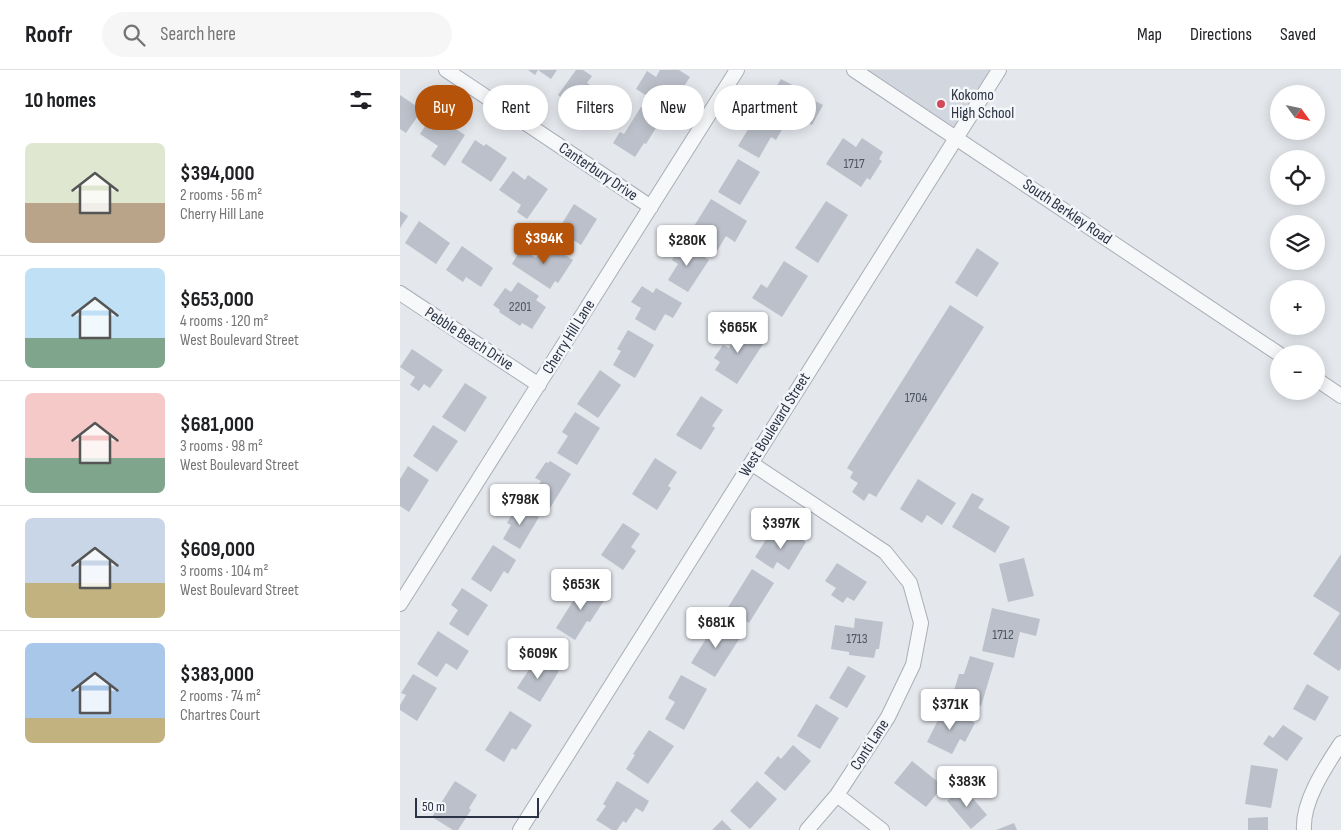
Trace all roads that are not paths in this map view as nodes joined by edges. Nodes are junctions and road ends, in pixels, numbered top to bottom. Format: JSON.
{"nodes":[{"id":1,"x":446,"y":70,"type":"edge"},
{"id":2,"x":737,"y":70,"type":"edge"},
{"id":3,"x":854,"y":70,"type":"edge"},
{"id":4,"x":999,"y":70,"type":"edge"},
{"id":5,"x":956,"y":138,"type":"junction"},
{"id":6,"x":651,"y":207,"type":"junction"},
{"id":7,"x":400,"y":293,"type":"edge"},
{"id":8,"x":1270,"y":348,"type":"edge"},
{"id":9,"x":539,"y":385,"type":"junction"},
{"id":10,"x":1325,"y":385,"type":"edge"},
{"id":11,"x":1341,"y":396,"type":"edge"},
{"id":12,"x":751,"y":463,"type":"junction"},
{"id":13,"x":400,"y":604,"type":"edge"},
{"id":14,"x":1341,"y":743,"type":"edge"},
{"id":15,"x":837,"y":795,"type":"junction"},
{"id":16,"x":520,"y":830,"type":"edge"},
{"id":17,"x":808,"y":830,"type":"edge"},
{"id":18,"x":882,"y":830,"type":"edge"},
{"id":19,"x":1304,"y":830,"type":"edge"}],
"edges":[{"from":1,"to":6,"type":"street","name":"Canterbury Drive"},
{"from":2,"to":6,"type":"street","name":"Cherry Hill Lane"},
{"from":3,"to":5,"type":"street","name":"South Berkley Road"},
{"from":4,"to":5,"type":"street","name":"West Boulevard Street"},
{"from":5,"to":8,"type":"street","name":"South Berkley Road"},
{"from":5,"to":12,"type":"street","name":"West Boulevard Street"},
{"from":6,"to":9,"type":"street","name":"Cherry Hill Lane"},
{"from":7,"to":9,"type":"street","name":"Pebble Beach Drive"},
{"from":9,"to":13,"type":"street","name":"Cherry Hill Lane"},
{"from":10,"to":11,"type":"street"},
{"from":12,"to":15,"type":"street","name":"Conti Lane"},
{"from":12,"to":16,"type":"street","name":"West Boulevard Street"},
{"from":14,"to":19,"type":"street"},
{"from":15,"to":17,"type":"street","name":"Conti Lane"},
{"from":15,"to":18,"type":"street"}]}
